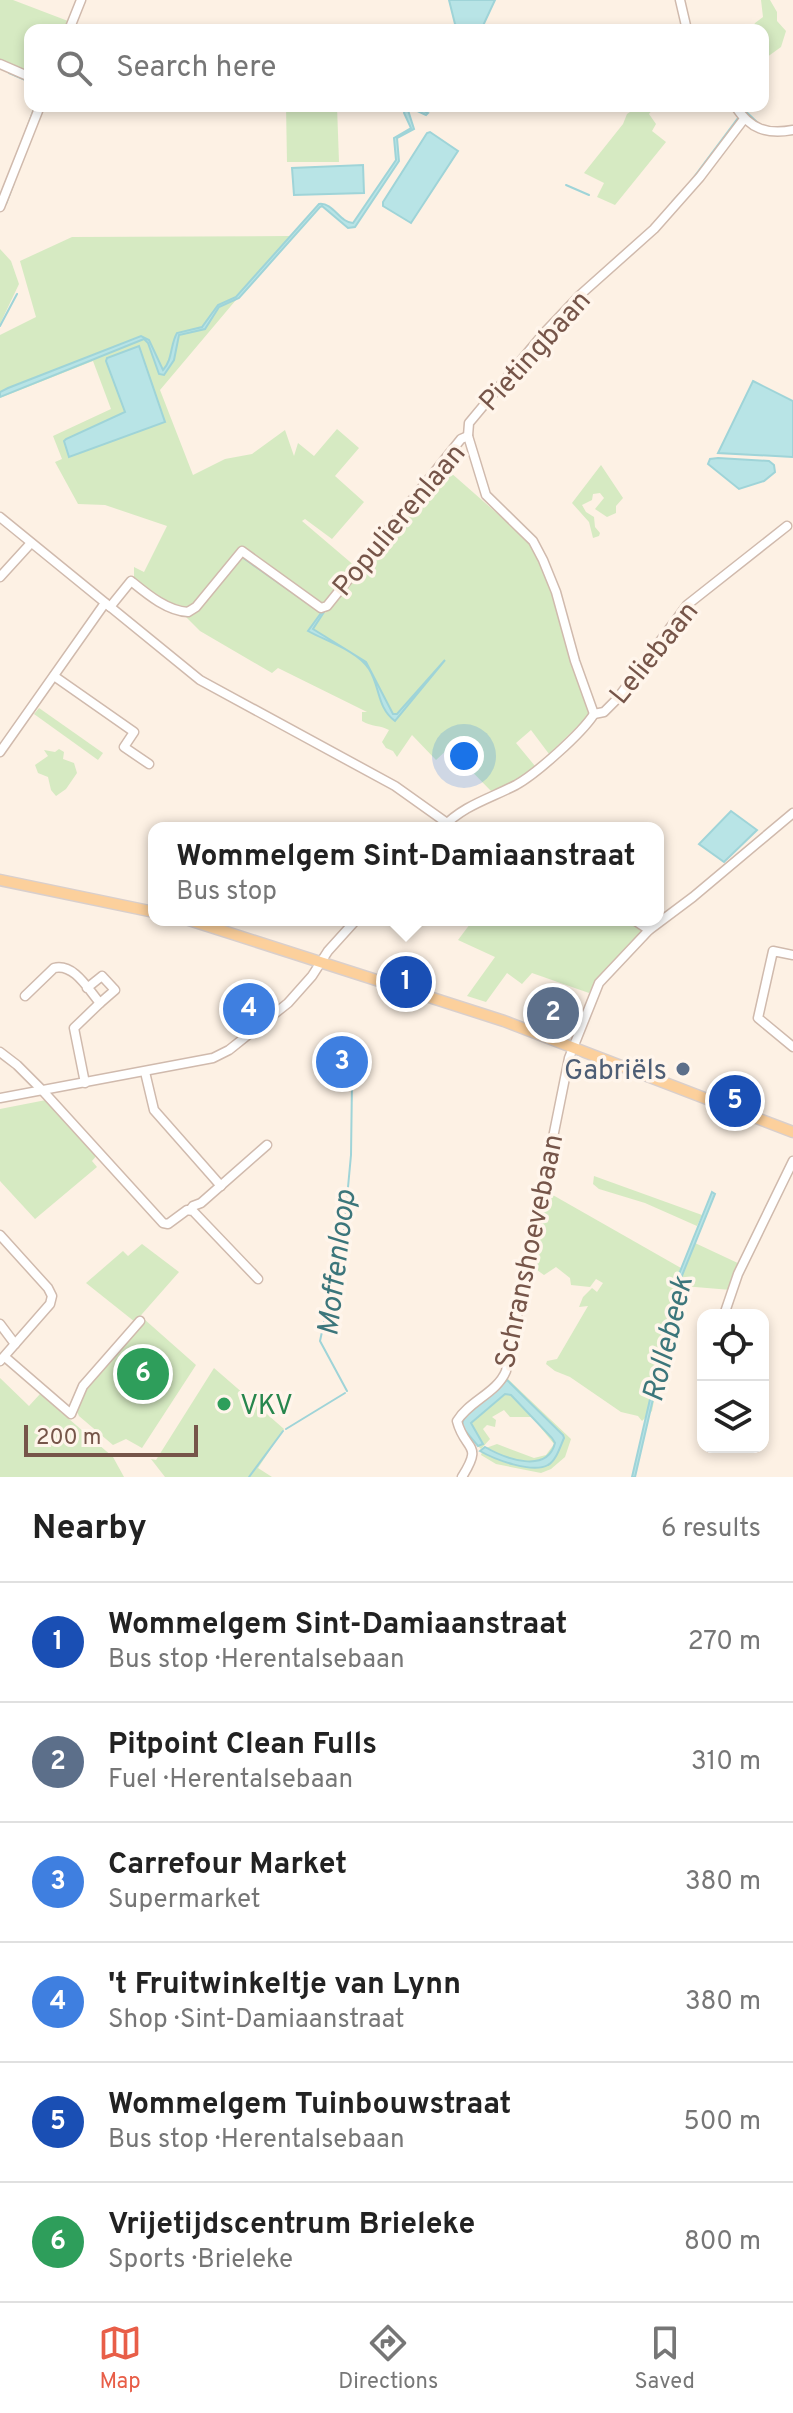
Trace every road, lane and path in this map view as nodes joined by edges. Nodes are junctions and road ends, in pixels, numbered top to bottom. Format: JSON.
{"nodes":[{"id":1,"x":81,"y":0,"type":"edge"},
{"id":2,"x":680,"y":0,"type":"edge"},
{"id":3,"x":71,"y":24,"type":"edge"},
{"id":4,"x":686,"y":24,"type":"edge"},
{"id":5,"x":0,"y":64,"type":"edge"},
{"id":6,"x":24,"y":74,"type":"edge"},
{"id":7,"x":38,"y":112,"type":"edge"},
{"id":8,"x":739,"y":112,"type":"edge"},
{"id":9,"x":744,"y":119,"type":"junction"},
{"id":10,"x":793,"y":130,"type":"edge"},
{"id":11,"x":0,"y":207,"type":"edge"},
{"id":12,"x":468,"y":436,"type":"junction"},
{"id":13,"x":0,"y":517,"type":"edge"},
{"id":14,"x":787,"y":526,"type":"dead end"},
{"id":15,"x":31,"y":543,"type":"junction"},
{"id":16,"x":0,"y":577,"type":"edge"},
{"id":17,"x":108,"y":605,"type":"junction"},
{"id":18,"x":54,"y":676,"type":"junction"},
{"id":19,"x":594,"y":714,"type":"junction"},
{"id":20,"x":0,"y":752,"type":"edge"},
{"id":21,"x":149,"y":764,"type":"dead end"},
{"id":22,"x":793,"y":813,"type":"edge"},
{"id":23,"x":440,"y":822,"type":"edge"},
{"id":24,"x":448,"y":822,"type":"edge"},
{"id":25,"x":0,"y":880,"type":"edge"},
{"id":26,"x":148,"y":911,"type":"edge"},
{"id":27,"x":664,"y":919,"type":"edge"},
{"id":28,"x":208,"y":926,"type":"edge"},
{"id":29,"x":351,"y":926,"type":"edge"},
{"id":30,"x":643,"y":926,"type":"edge"},
{"id":31,"x":654,"y":926,"type":"edge"},
{"id":32,"x":649,"y":930,"type":"junction"},
{"id":33,"x":793,"y":955,"type":"edge"},
{"id":34,"x":320,"y":962,"type":"junction"},
{"id":35,"x":87,"y":988,"type":"junction"},
{"id":36,"x":25,"y":996,"type":"dead end"},
{"id":37,"x":100,"y":1003,"type":"junction"},
{"id":38,"x":574,"y":1047,"type":"junction"},
{"id":39,"x":793,"y":1047,"type":"edge"},
{"id":40,"x":0,"y":1052,"type":"edge"},
{"id":41,"x":145,"y":1072,"type":"junction"},
{"id":42,"x":85,"y":1083,"type":"junction"},
{"id":43,"x":42,"y":1090,"type":"junction"},
{"id":44,"x":0,"y":1098,"type":"edge"},
{"id":45,"x":793,"y":1132,"type":"edge"},
{"id":46,"x":267,"y":1145,"type":"dead end"},
{"id":47,"x":793,"y":1161,"type":"edge"},
{"id":48,"x":221,"y":1186,"type":"junction"},
{"id":49,"x":190,"y":1210,"type":"junction"},
{"id":50,"x":0,"y":1235,"type":"edge"},
{"id":51,"x":258,"y":1279,"type":"dead end"},
{"id":52,"x":726,"y":1309,"type":"edge"},
{"id":53,"x":140,"y":1321,"type":"dead end"},
{"id":54,"x":0,"y":1324,"type":"edge"},
{"id":55,"x":15,"y":1344,"type":"junction"},
{"id":56,"x":2,"y":1359,"type":"edge"},
{"id":57,"x":462,"y":1477,"type":"edge"}],
"edges":[{"from":1,"to":3,"type":"street"},
{"from":2,"to":4,"type":"street"},
{"from":5,"to":6,"type":"street"},
{"from":7,"to":11,"type":"street"},
{"from":8,"to":9,"type":"street"},
{"from":9,"to":10,"type":"street"},
{"from":9,"to":12,"type":"street","name":"Pietingbaan"},
{"from":12,"to":17,"type":"street","name":"Populierenlaan"},
{"from":12,"to":19,"type":"street","name":"Pietingbaan"},
{"from":13,"to":15,"type":"street"},
{"from":14,"to":19,"type":"street","name":"Leliebaan"},
{"from":15,"to":16,"type":"street"},
{"from":15,"to":17,"type":"street"},
{"from":17,"to":18,"type":"street"},
{"from":17,"to":23,"type":"street"},
{"from":18,"to":20,"type":"street"},
{"from":18,"to":21,"type":"street"},
{"from":19,"to":24,"type":"street"},
{"from":22,"to":27,"type":"street"},
{"from":25,"to":26,"type":"main road"},
{"from":28,"to":34,"type":"main road"},
{"from":29,"to":34,"type":"street"},
{"from":30,"to":32,"type":"street"},
{"from":31,"to":32,"type":"street"},
{"from":32,"to":38,"type":"street"},
{"from":33,"to":39,"type":"street"},
{"from":34,"to":38,"type":"main road"},
{"from":34,"to":41,"type":"street"},
{"from":35,"to":36,"type":"street"},
{"from":35,"to":37,"type":"street"},
{"from":35,"to":37,"type":"street"},
{"from":37,"to":42,"type":"street"},
{"from":38,"to":45,"type":"main road"},
{"from":38,"to":57,"type":"street","name":"Schranshoevebaan"},
{"from":40,"to":43,"type":"street"},
{"from":41,"to":42,"type":"street"},
{"from":41,"to":48,"type":"street"},
{"from":42,"to":43,"type":"street"},
{"from":43,"to":44,"type":"street"},
{"from":43,"to":49,"type":"street"},
{"from":46,"to":48,"type":"street"},
{"from":47,"to":52,"type":"street"},
{"from":48,"to":49,"type":"street"},
{"from":49,"to":51,"type":"street"},
{"from":50,"to":55,"type":"street"},
{"from":53,"to":56,"type":"street"},
{"from":54,"to":55,"type":"street"},
{"from":55,"to":56,"type":"street"}]}
